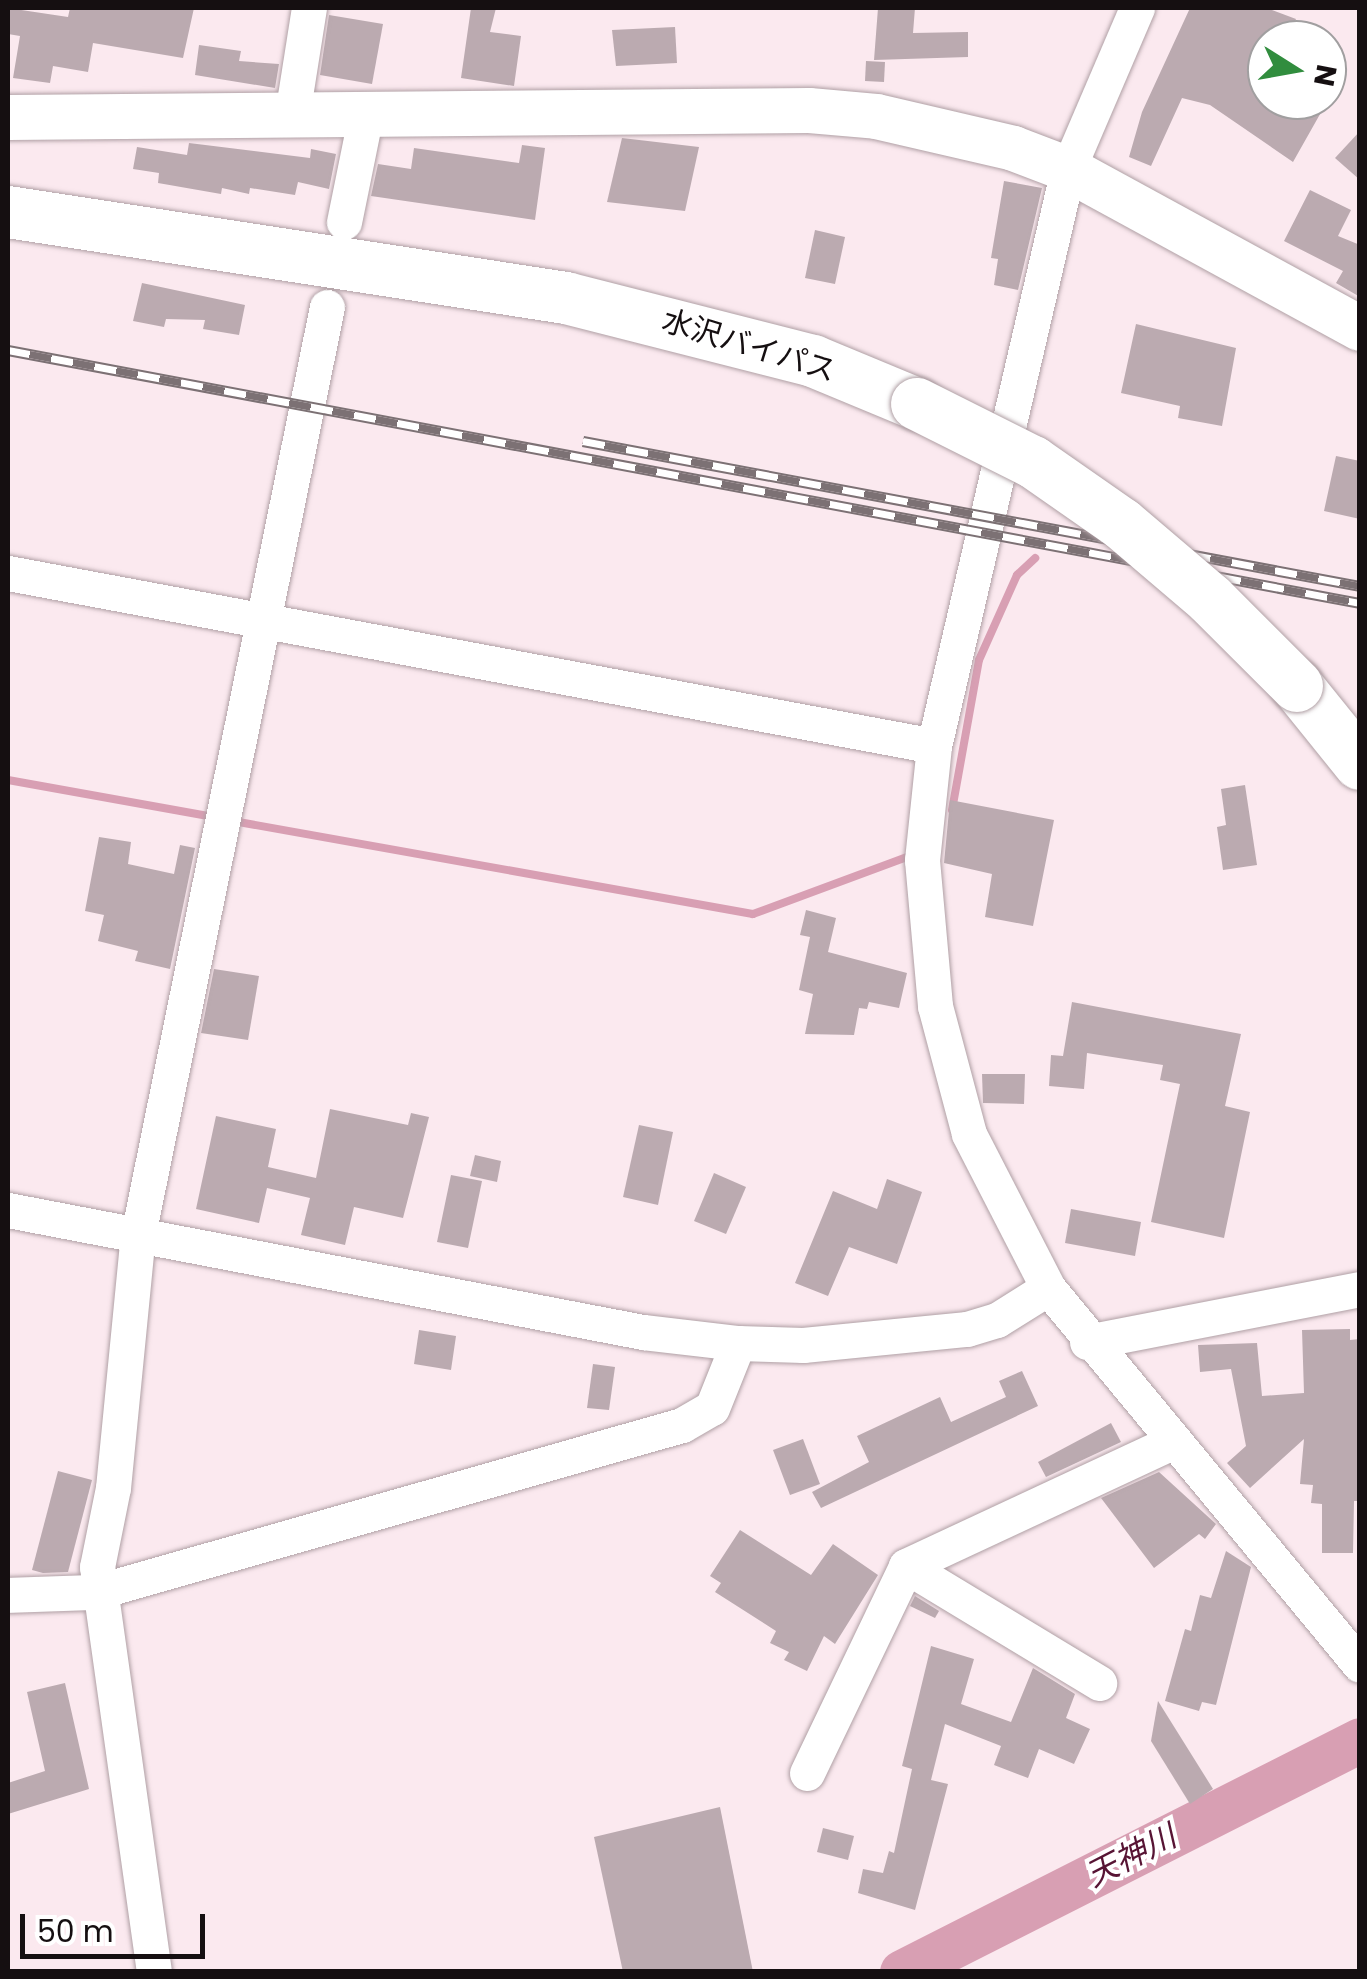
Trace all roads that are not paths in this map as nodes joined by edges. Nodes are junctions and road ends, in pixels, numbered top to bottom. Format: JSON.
{"nodes":[{"id":1,"x":309,"y":8,"type":"edge"},
{"id":2,"x":1136,"y":8,"type":"edge"},
{"id":3,"x":292,"y":114,"type":"junction"},
{"id":4,"x":366,"y":114,"type":"junction"},
{"id":5,"x":8,"y":117,"type":"edge"},
{"id":6,"x":1068,"y":170,"type":"junction"},
{"id":7,"x":8,"y":212,"type":"edge"},
{"id":8,"x":344,"y":222,"type":"dead end"},
{"id":9,"x":327,"y":307,"type":"dead end"},
{"id":10,"x":1358,"y":325,"type":"edge"},
{"id":11,"x":8,"y":573,"type":"edge"},
{"id":12,"x":268,"y":621,"type":"junction"},
{"id":13,"x":934,"y":746,"type":"junction"},
{"id":14,"x":1360,"y":764,"type":"edge"},
{"id":15,"x":8,"y":1210,"type":"edge"},
{"id":16,"x":138,"y":1235,"type":"junction"},
{"id":17,"x":1048,"y":1288,"type":"junction"},
{"id":18,"x":1360,"y":1289,"type":"edge"},
{"id":19,"x":738,"y":1342,"type":"junction"},
{"id":20,"x":1087,"y":1342,"type":"junction"},
{"id":21,"x":1172,"y":1442,"type":"junction"},
{"id":22,"x":906,"y":1566,"type":"junction"},
{"id":23,"x":96,"y":1592,"type":"junction"},
{"id":24,"x":8,"y":1596,"type":"edge"},
{"id":25,"x":1356,"y":1655,"type":"edge"},
{"id":26,"x":1099,"y":1683,"type":"dead end"},
{"id":27,"x":807,"y":1773,"type":"dead end"},
{"id":28,"x":154,"y":1972,"type":"edge"}],
"edges":[{"from":1,"to":3,"type":"street"},
{"from":2,"to":6,"type":"street"},
{"from":3,"to":4,"type":"main road"},
{"from":3,"to":5,"type":"main road"},
{"from":4,"to":6,"type":"main road"},
{"from":4,"to":8,"type":"street"},
{"from":6,"to":10,"type":"main road"},
{"from":6,"to":13,"type":"street"},
{"from":7,"to":14,"type":"highway","name":"水沢バイパス","bridge":true},
{"from":9,"to":12,"type":"street"},
{"from":11,"to":12,"type":"street"},
{"from":12,"to":13,"type":"street"},
{"from":12,"to":16,"type":"street"},
{"from":13,"to":17,"type":"street"},
{"from":15,"to":16,"type":"street"},
{"from":16,"to":19,"type":"street"},
{"from":16,"to":23,"type":"street"},
{"from":17,"to":19,"type":"street"},
{"from":17,"to":20,"type":"street"},
{"from":18,"to":20,"type":"street"},
{"from":19,"to":23,"type":"street"},
{"from":20,"to":21,"type":"street"},
{"from":21,"to":22,"type":"street"},
{"from":21,"to":25,"type":"street"},
{"from":22,"to":26,"type":"street"},
{"from":22,"to":27,"type":"street"},
{"from":23,"to":24,"type":"street"},
{"from":23,"to":28,"type":"street"}]}
